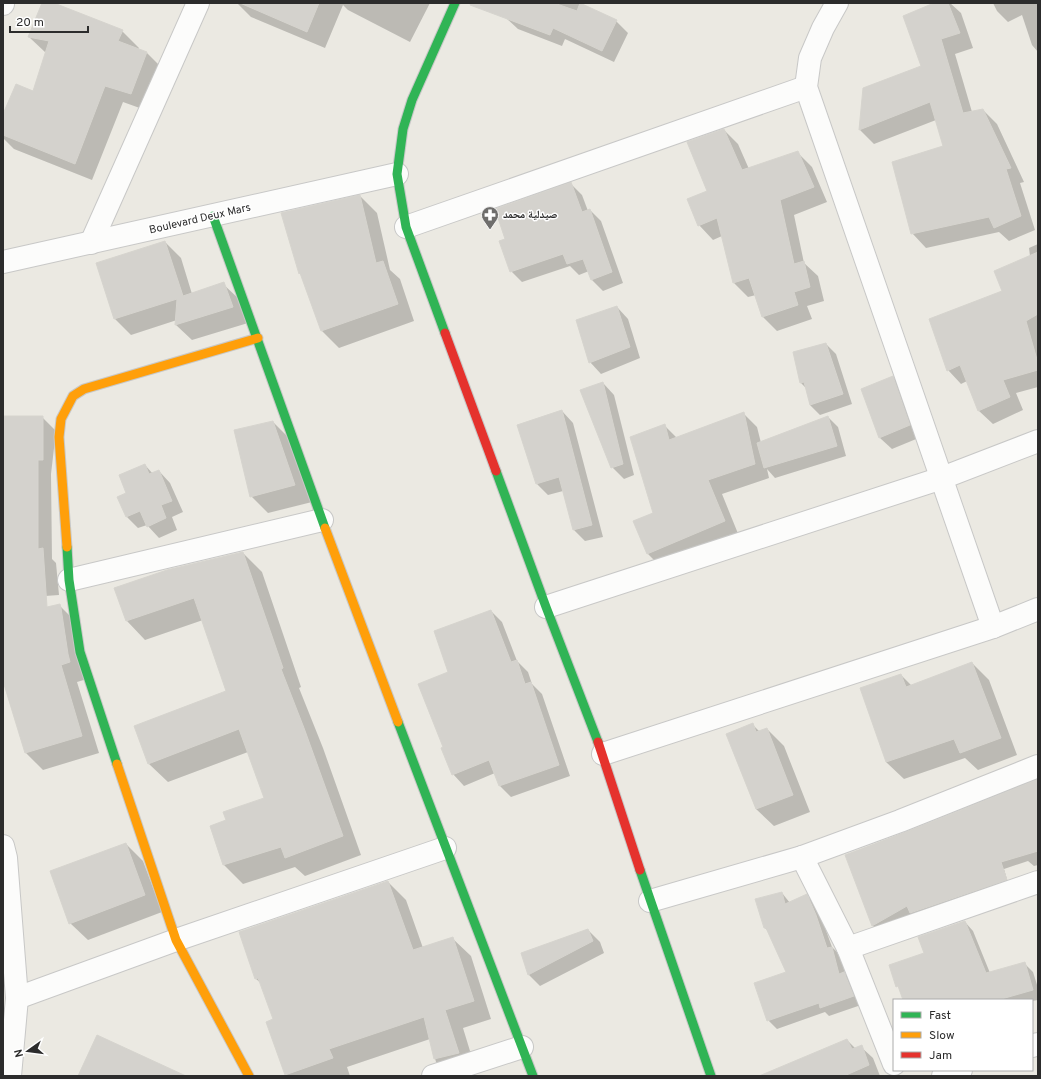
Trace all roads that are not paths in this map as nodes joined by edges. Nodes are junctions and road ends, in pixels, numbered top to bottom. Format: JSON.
{"nodes":[{"id":1,"x":198,"y":3,"type":"edge"},
{"id":2,"x":455,"y":3,"type":"edge"},
{"id":3,"x":837,"y":3,"type":"edge"},
{"id":4,"x":806,"y":87,"type":"junction"},
{"id":5,"x":397,"y":174,"type":"junction"},
{"id":6,"x":213,"y":216,"type":"junction"},
{"id":7,"x":406,"y":227,"type":"junction"},
{"id":8,"x":91,"y":243,"type":"junction"},
{"id":9,"x":3,"y":262,"type":"edge"},
{"id":10,"x":258,"y":338,"type":"junction"},
{"id":11,"x":1038,"y":441,"type":"edge"},
{"id":12,"x":942,"y":478,"type":"junction"},
{"id":13,"x":322,"y":520,"type":"junction"},
{"id":14,"x":69,"y":580,"type":"junction"},
{"id":15,"x":546,"y":607,"type":"junction"},
{"id":16,"x":1038,"y":609,"type":"edge"},
{"id":17,"x":993,"y":627,"type":"junction"},
{"id":18,"x":603,"y":754,"type":"junction"},
{"id":19,"x":1037,"y":771,"type":"edge"},
{"id":20,"x":3,"y":846,"type":"edge"},
{"id":21,"x":445,"y":848,"type":"junction"},
{"id":22,"x":802,"y":857,"type":"junction"},
{"id":23,"x":1038,"y":882,"type":"edge"},
{"id":24,"x":650,"y":900,"type":"junction"},
{"id":25,"x":176,"y":940,"type":"junction"},
{"id":26,"x":848,"y":948,"type":"junction"},
{"id":27,"x":17,"y":998,"type":"junction"},
{"id":28,"x":522,"y":1047,"type":"junction"},
{"id":29,"x":893,"y":1061,"type":"edge"},
{"id":30,"x":958,"y":1071,"type":"edge"},
{"id":31,"x":10,"y":1076,"type":"edge"},
{"id":32,"x":249,"y":1076,"type":"edge"},
{"id":33,"x":433,"y":1076,"type":"edge"},
{"id":34,"x":533,"y":1076,"type":"edge"},
{"id":35,"x":711,"y":1076,"type":"edge"},
{"id":36,"x":943,"y":1076,"type":"edge"}],
"edges":[{"from":1,"to":8,"type":"street"},
{"from":2,"to":5,"type":"street"},
{"from":3,"to":4,"type":"street"},
{"from":4,"to":7,"type":"street"},
{"from":4,"to":12,"type":"street"},
{"from":5,"to":6,"type":"street","name":"Boulevard Deux Mars"},
{"from":5,"to":7,"type":"street"},
{"from":6,"to":8,"type":"street","name":"Boulevard Deux Mars"},
{"from":6,"to":10,"type":"street"},
{"from":7,"to":15,"type":"street"},
{"from":8,"to":9,"type":"street","name":"Boulevard Deux Mars"},
{"from":10,"to":13,"type":"street"},
{"from":10,"to":14,"type":"street"},
{"from":11,"to":12,"type":"street"},
{"from":12,"to":15,"type":"street"},
{"from":12,"to":17,"type":"street"},
{"from":13,"to":14,"type":"street"},
{"from":13,"to":21,"type":"street"},
{"from":14,"to":25,"type":"street"},
{"from":15,"to":18,"type":"street"},
{"from":16,"to":17,"type":"street"},
{"from":17,"to":18,"type":"street"},
{"from":18,"to":24,"type":"street"},
{"from":19,"to":22,"type":"street"},
{"from":20,"to":27,"type":"street"},
{"from":21,"to":25,"type":"street"},
{"from":21,"to":28,"type":"street"},
{"from":22,"to":24,"type":"street"},
{"from":22,"to":26,"type":"street"},
{"from":23,"to":26,"type":"street"},
{"from":24,"to":35,"type":"street"},
{"from":25,"to":27,"type":"street"},
{"from":25,"to":32,"type":"street"},
{"from":26,"to":29,"type":"street"},
{"from":27,"to":31,"type":"street"},
{"from":28,"to":33,"type":"street"},
{"from":28,"to":34,"type":"street"},
{"from":30,"to":36,"type":"street"}]}
